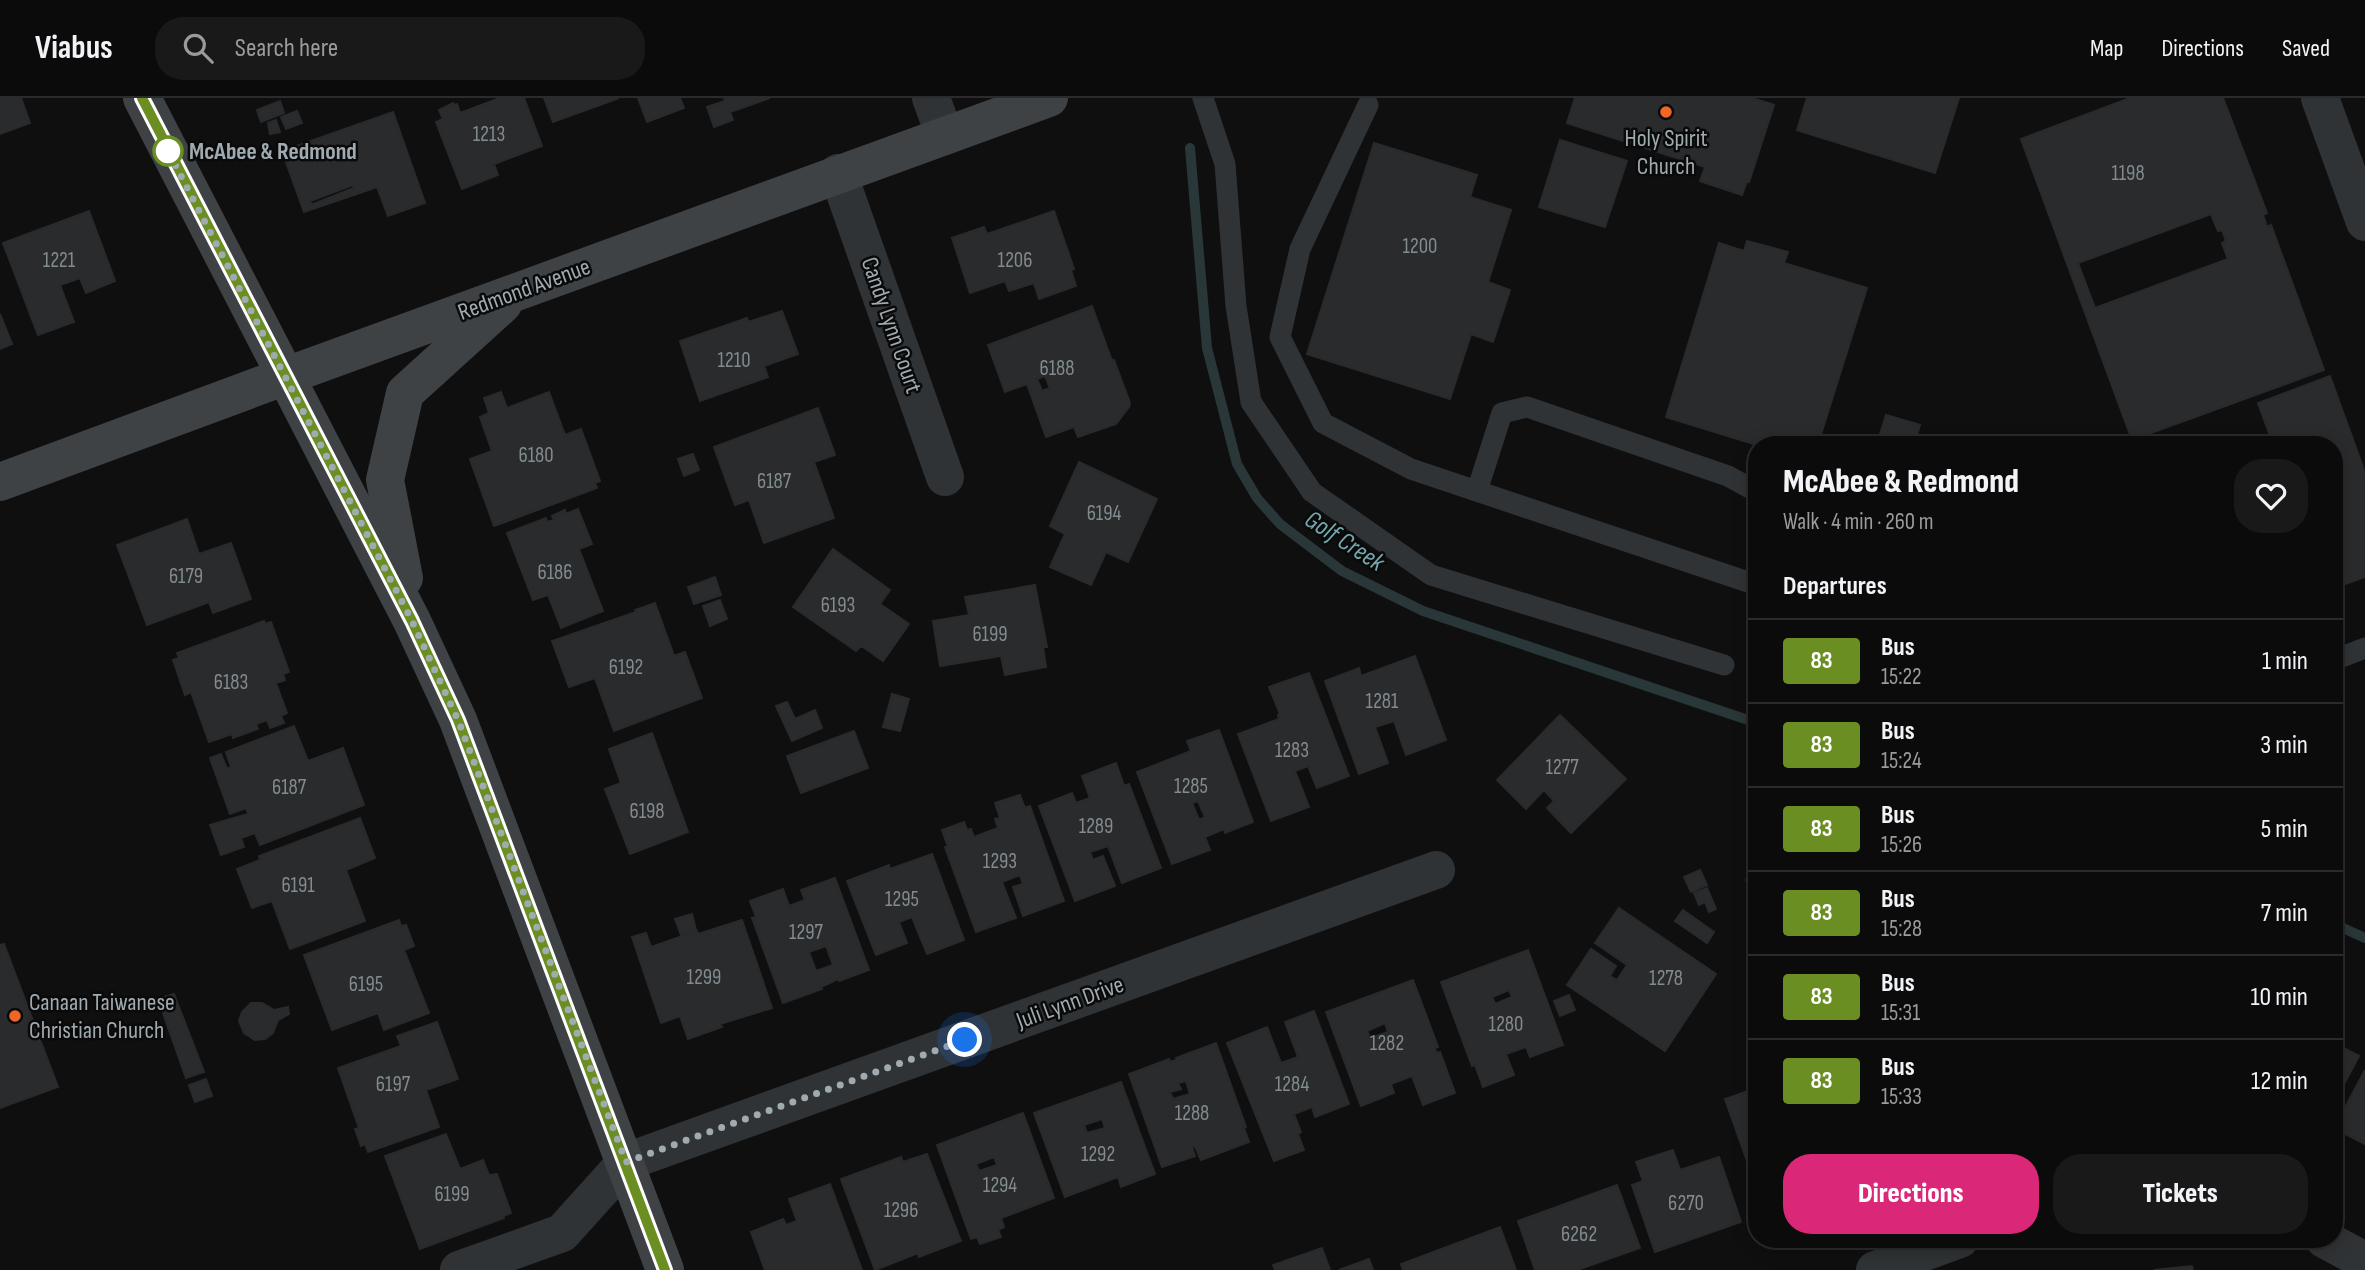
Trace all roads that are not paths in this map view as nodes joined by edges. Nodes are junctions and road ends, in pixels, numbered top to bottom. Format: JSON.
{"nodes":[{"id":1,"x":142,"y":98,"type":"edge"},
{"id":2,"x":931,"y":98,"type":"edge"},
{"id":3,"x":1049,"y":98,"type":"edge"},
{"id":4,"x":1203,"y":98,"type":"edge"},
{"id":5,"x":2320,"y":98,"type":"edge"},
{"id":6,"x":1374,"y":100,"type":"edge"},
{"id":7,"x":945,"y":136,"type":"junction"},
{"id":8,"x":838,"y":173,"type":"junction"},
{"id":9,"x":2365,"y":222,"type":"edge"},
{"id":10,"x":518,"y":291,"type":"junction"},
{"id":11,"x":286,"y":376,"type":"junction"},
{"id":12,"x":945,"y":477,"type":"dead end"},
{"id":13,"x":0,"y":482,"type":"edge"},
{"id":14,"x":1748,"y":487,"type":"edge"},
{"id":15,"x":1477,"y":491,"type":"junction"},
{"id":16,"x":1748,"y":583,"type":"edge"},
{"id":17,"x":412,"y":621,"type":"junction"},
{"id":18,"x":2365,"y":648,"type":"edge"},
{"id":19,"x":2343,"y":657,"type":"edge"},
{"id":20,"x":1724,"y":665,"type":"dead end"},
{"id":21,"x":1436,"y":870,"type":"dead end"},
{"id":22,"x":626,"y":1162,"type":"junction"},
{"id":23,"x":1935,"y":1248,"type":"edge"},
{"id":24,"x":2341,"y":1248,"type":"edge"},
{"id":25,"x":2365,"y":1261,"type":"edge"},
{"id":26,"x":459,"y":1270,"type":"edge"},
{"id":27,"x":665,"y":1270,"type":"edge"},
{"id":28,"x":1875,"y":1270,"type":"edge"}],
"edges":[{"from":1,"to":11,"type":"street"},
{"from":2,"to":7,"type":"street"},
{"from":3,"to":7,"type":"street","name":"Redmond Avenue"},
{"from":4,"to":20,"type":"lane"},
{"from":5,"to":9,"type":"street"},
{"from":6,"to":15,"type":"lane"},
{"from":7,"to":8,"type":"street","name":"Redmond Avenue"},
{"from":8,"to":10,"type":"street","name":"Redmond Avenue"},
{"from":8,"to":12,"type":"street","name":"Candy Lynn Court"},
{"from":10,"to":11,"type":"street","name":"Redmond Avenue"},
{"from":10,"to":17,"type":"street"},
{"from":11,"to":13,"type":"street","name":"Redmond Avenue"},
{"from":11,"to":17,"type":"street"},
{"from":14,"to":15,"type":"lane"},
{"from":15,"to":16,"type":"lane"},
{"from":17,"to":22,"type":"street"},
{"from":18,"to":19,"type":"lane"},
{"from":21,"to":22,"type":"street","name":"Juli Lynn Drive"},
{"from":22,"to":26,"type":"street"},
{"from":22,"to":27,"type":"street"},
{"from":23,"to":28,"type":"street"},
{"from":24,"to":25,"type":"street"}]}
